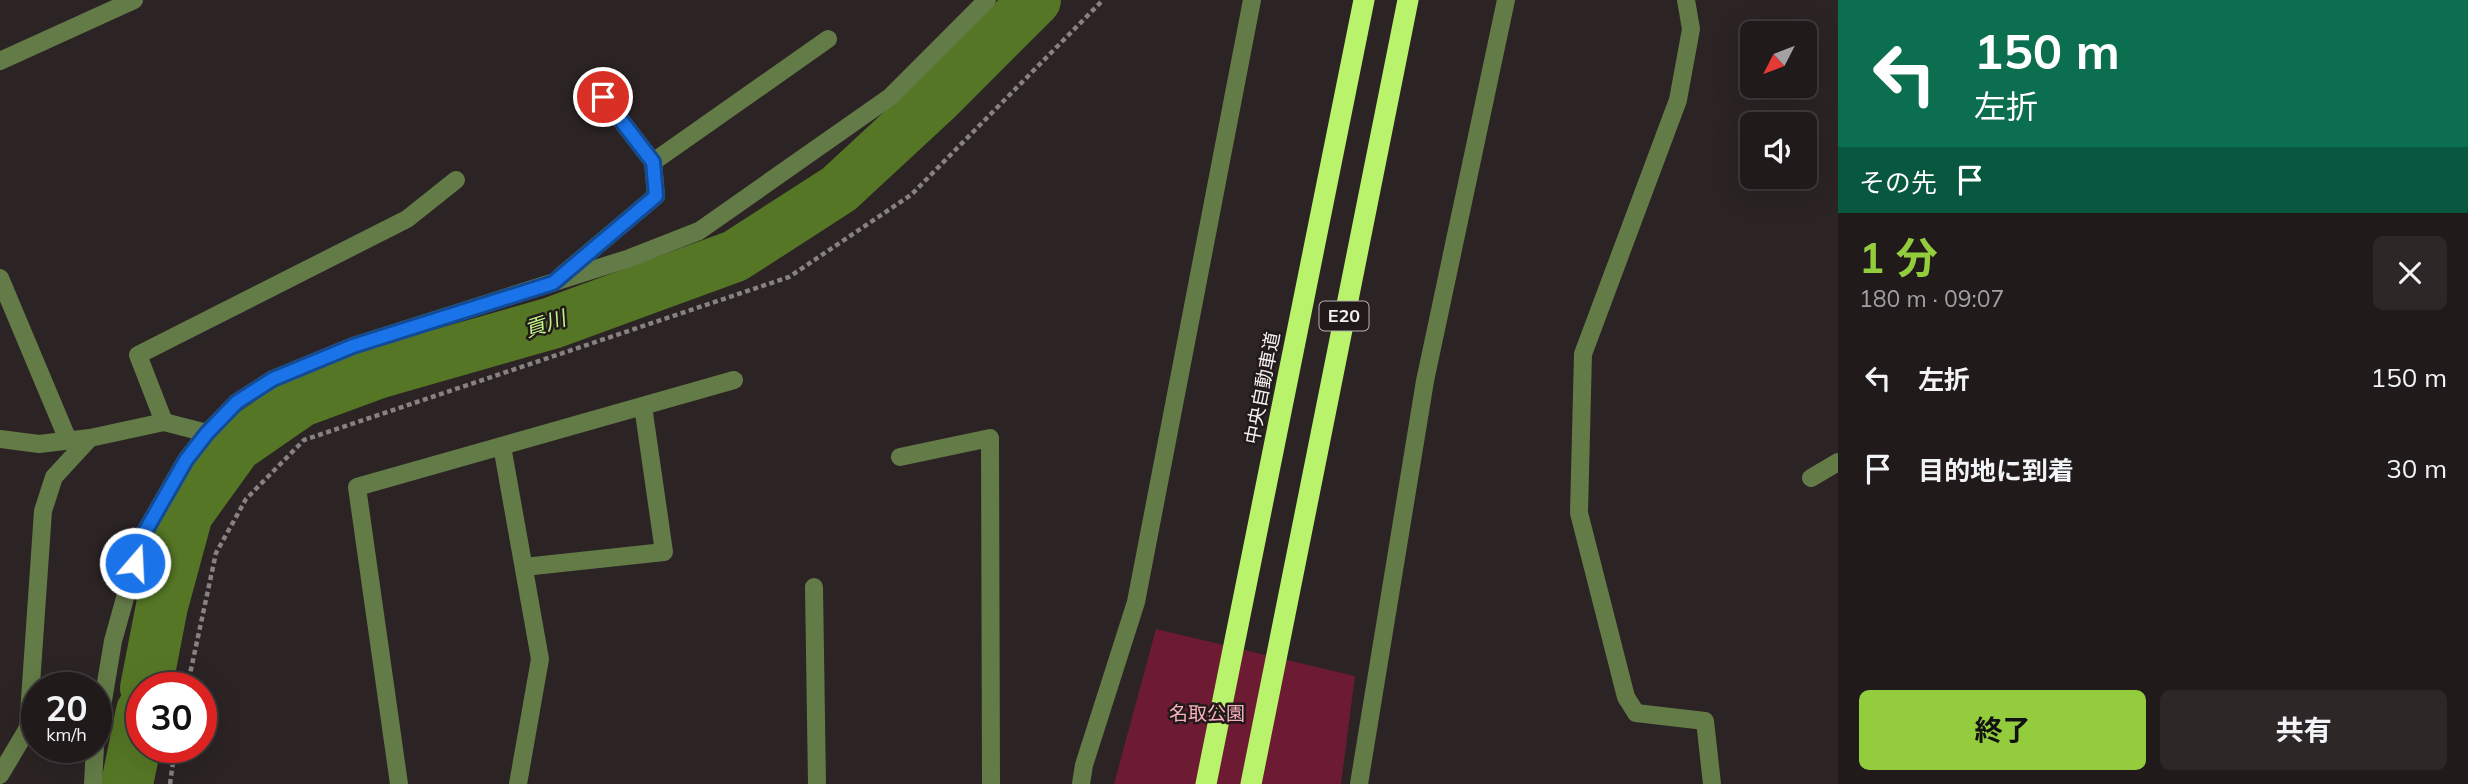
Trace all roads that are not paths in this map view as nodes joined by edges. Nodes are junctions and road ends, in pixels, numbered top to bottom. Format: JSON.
{"nodes":[{"id":1,"x":134,"y":0,"type":"edge"},
{"id":2,"x":987,"y":0,"type":"edge"},
{"id":3,"x":1252,"y":0,"type":"edge"},
{"id":4,"x":1364,"y":0,"type":"edge"},
{"id":5,"x":1408,"y":0,"type":"edge"},
{"id":6,"x":1506,"y":0,"type":"edge"},
{"id":7,"x":1686,"y":0,"type":"edge"},
{"id":8,"x":828,"y":39,"type":"dead end"},
{"id":9,"x":0,"y":61,"type":"edge"},
{"id":10,"x":603,"y":97,"type":"dead end"},
{"id":11,"x":653,"y":162,"type":"junction"},
{"id":12,"x":456,"y":180,"type":"dead end"},
{"id":13,"x":0,"y":278,"type":"edge"},
{"id":14,"x":553,"y":283,"type":"junction"},
{"id":15,"x":734,"y":380,"type":"dead end"},
{"id":16,"x":643,"y":406,"type":"junction"},
{"id":17,"x":164,"y":422,"type":"junction"},
{"id":18,"x":207,"y":433,"type":"junction"},
{"id":19,"x":90,"y":438,"type":"junction"},
{"id":20,"x":0,"y":439,"type":"edge"},
{"id":21,"x":68,"y":440,"type":"junction"},
{"id":22,"x":502,"y":446,"type":"junction"},
{"id":23,"x":900,"y":457,"type":"dead end"},
{"id":24,"x":1838,"y":462,"type":"edge"},
{"id":25,"x":1811,"y":478,"type":"dead end"},
{"id":26,"x":524,"y":567,"type":"junction"},
{"id":27,"x":814,"y":587,"type":"dead end"},
{"id":28,"x":108,"y":672,"type":"edge"},
{"id":29,"x":94,"y":763,"type":"edge"},
{"id":30,"x":0,"y":775,"type":"edge"},
{"id":31,"x":93,"y":784,"type":"edge"},
{"id":32,"x":399,"y":784,"type":"edge"},
{"id":33,"x":518,"y":784,"type":"edge"},
{"id":34,"x":817,"y":784,"type":"edge"},
{"id":35,"x":990,"y":784,"type":"edge"},
{"id":36,"x":1081,"y":784,"type":"edge"},
{"id":37,"x":1206,"y":784,"type":"edge"},
{"id":38,"x":1251,"y":784,"type":"edge"},
{"id":39,"x":1359,"y":784,"type":"edge"},
{"id":40,"x":1712,"y":784,"type":"edge"}],
"edges":[{"from":1,"to":9,"type":"street"},
{"from":2,"to":14,"type":"street"},
{"from":3,"to":36,"type":"street"},
{"from":4,"to":37,"type":"highway","name":"中央自動車道","number":"E20"},
{"from":5,"to":38,"type":"highway","number":"E20"},
{"from":6,"to":39,"type":"street"},
{"from":7,"to":40,"type":"street"},
{"from":8,"to":11,"type":"street"},
{"from":10,"to":11,"type":"street"},
{"from":11,"to":14,"type":"street"},
{"from":12,"to":17,"type":"street"},
{"from":13,"to":21,"type":"street"},
{"from":14,"to":18,"type":"street"},
{"from":15,"to":16,"type":"street"},
{"from":16,"to":22,"type":"street"},
{"from":16,"to":26,"type":"street"},
{"from":17,"to":18,"type":"street"},
{"from":17,"to":19,"type":"street"},
{"from":18,"to":28,"type":"street"},
{"from":19,"to":21,"type":"street"},
{"from":19,"to":30,"type":"street"},
{"from":20,"to":21,"type":"street"},
{"from":22,"to":26,"type":"street"},
{"from":22,"to":32,"type":"street"},
{"from":23,"to":35,"type":"street"},
{"from":24,"to":25,"type":"street"},
{"from":26,"to":33,"type":"street"},
{"from":27,"to":34,"type":"street"},
{"from":29,"to":31,"type":"street"}]}
